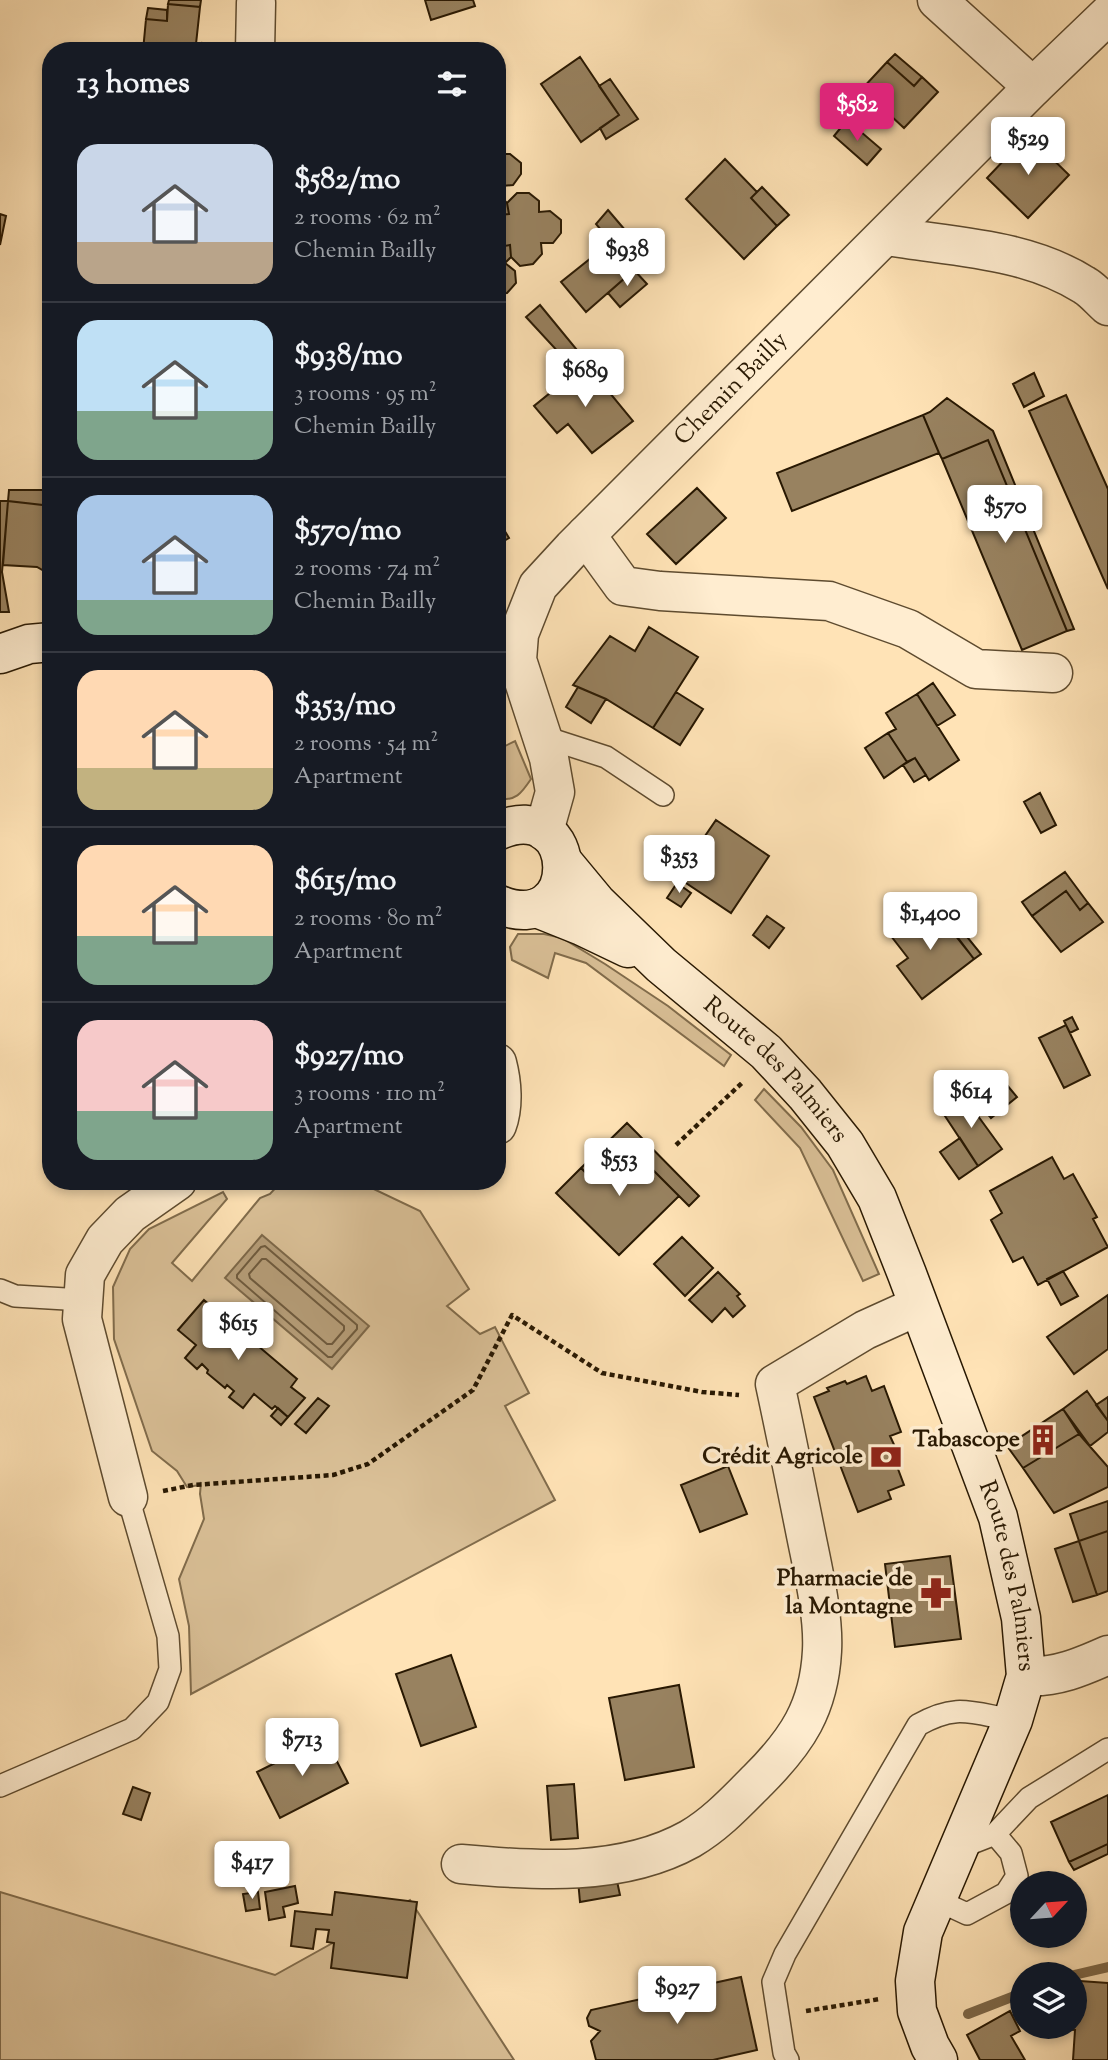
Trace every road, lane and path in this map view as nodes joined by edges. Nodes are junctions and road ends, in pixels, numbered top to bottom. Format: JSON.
{"nodes":[{"id":1,"x":937,"y":0,"type":"edge"},
{"id":2,"x":256,"y":4,"type":"dead end"},
{"id":3,"x":1108,"y":15,"type":"edge"},
{"id":4,"x":255,"y":42,"type":"edge"},
{"id":5,"x":1033,"y":87,"type":"junction"},
{"id":6,"x":887,"y":236,"type":"junction"},
{"id":7,"x":1108,"y":306,"type":"edge"},
{"id":8,"x":586,"y":535,"type":"junction"},
{"id":9,"x":42,"y":643,"type":"edge"},
{"id":10,"x":0,"y":654,"type":"edge"},
{"id":11,"x":1053,"y":673,"type":"dead end"},
{"id":12,"x":541,"y":736,"type":"junction"},
{"id":13,"x":663,"y":796,"type":"dead end"},
{"id":14,"x":522,"y":834,"type":"edge"},
{"id":15,"x":506,"y":908,"type":"edge"},
{"id":16,"x":537,"y":908,"type":"junction"},
{"id":17,"x":661,"y":965,"type":"junction"},
{"id":18,"x":771,"y":1056,"type":"junction"},
{"id":19,"x":676,"y":1145,"type":"dead end"},
{"id":20,"x":164,"y":1190,"type":"edge"},
{"id":21,"x":0,"y":1290,"type":"edge"},
{"id":22,"x":83,"y":1300,"type":"junction"},
{"id":23,"x":918,"y":1306,"type":"junction"},
{"id":24,"x":775,"y":1384,"type":"junction"},
{"id":25,"x":128,"y":1497,"type":"junction"},
{"id":26,"x":1108,"y":1655,"type":"edge"},
{"id":27,"x":1026,"y":1676,"type":"junction"},
{"id":28,"x":1013,"y":1720,"type":"junction"},
{"id":29,"x":1108,"y":1749,"type":"edge"},
{"id":30,"x":0,"y":1786,"type":"edge"},
{"id":31,"x":995,"y":1834,"type":"junction"},
{"id":32,"x":959,"y":1848,"type":"junction"},
{"id":33,"x":461,"y":1864,"type":"dead end"},
{"id":34,"x":937,"y":1900,"type":"junction"},
{"id":35,"x":915,"y":1994,"type":"junction"},
{"id":36,"x":779,"y":2015,"type":"junction"},
{"id":37,"x":788,"y":2060,"type":"edge"},
{"id":38,"x":938,"y":2060,"type":"edge"}],
"edges":[{"from":1,"to":5,"type":"street"},
{"from":2,"to":4,"type":"street"},
{"from":3,"to":5,"type":"street","name":"Chemin Bailly"},
{"from":5,"to":6,"type":"street","name":"Chemin Bailly"},
{"from":6,"to":7,"type":"street"},
{"from":6,"to":8,"type":"street","name":"Chemin Bailly"},
{"from":8,"to":11,"type":"street"},
{"from":8,"to":12,"type":"street","name":"Chemin Bailly"},
{"from":9,"to":10,"type":"street"},
{"from":12,"to":13,"type":"lane"},
{"from":12,"to":14,"type":"street","name":"Chemin Bailly"},
{"from":14,"to":16,"type":"street","name":"Chemin Bailly"},
{"from":14,"to":17,"type":"street","name":"Route des Palmiers"},
{"from":15,"to":16,"type":"street","name":"Route des Palmiers"},
{"from":16,"to":17,"type":"street","name":"Route des Palmiers"},
{"from":17,"to":18,"type":"street","name":"Route des Palmiers"},
{"from":18,"to":19,"type":"path"},
{"from":18,"to":23,"type":"street","name":"Route des Palmiers"},
{"from":20,"to":22,"type":"street"},
{"from":21,"to":22,"type":"lane"},
{"from":22,"to":25,"type":"street"},
{"from":23,"to":24,"type":"street"},
{"from":23,"to":27,"type":"street","name":"Route des Palmiers"},
{"from":24,"to":25,"type":"path"},
{"from":24,"to":33,"type":"street"},
{"from":25,"to":30,"type":"lane"},
{"from":26,"to":27,"type":"street"},
{"from":27,"to":28,"type":"street","name":"Route des Palmiers"},
{"from":28,"to":32,"type":"street","name":"Route des Palmiers"},
{"from":28,"to":36,"type":"lane"},
{"from":29,"to":31,"type":"lane"},
{"from":31,"to":32,"type":"lane"},
{"from":31,"to":34,"type":"lane"},
{"from":32,"to":34,"type":"street","name":"Route des Palmiers"},
{"from":34,"to":35,"type":"street","name":"Route des Palmiers"},
{"from":35,"to":36,"type":"path"},
{"from":35,"to":38,"type":"street","name":"Route des Palmiers"},
{"from":36,"to":37,"type":"lane"}]}
